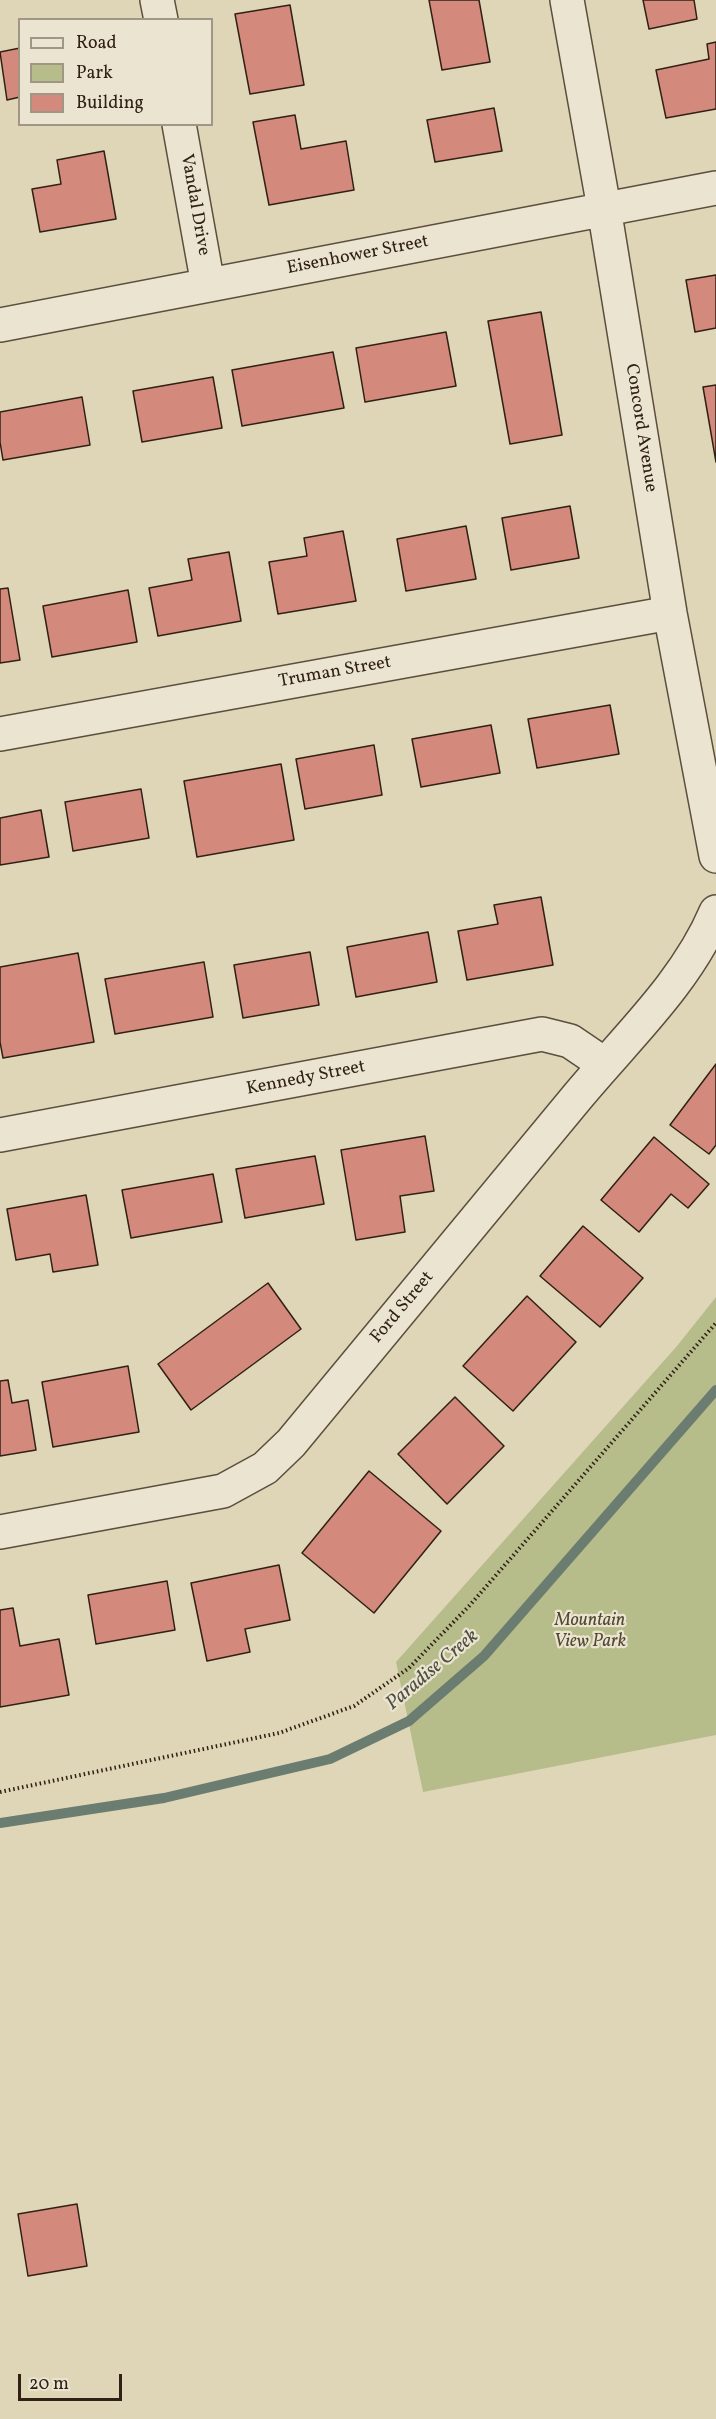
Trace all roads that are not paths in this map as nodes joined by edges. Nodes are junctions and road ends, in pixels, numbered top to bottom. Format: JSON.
{"nodes":[{"id":1,"x":157,"y":0,"type":"edge"},
{"id":2,"x":567,"y":0,"type":"edge"},
{"id":3,"x":160,"y":18,"type":"edge"},
{"id":4,"x":179,"y":126,"type":"edge"},
{"id":5,"x":716,"y":188,"type":"edge"},
{"id":6,"x":604,"y":208,"type":"junction"},
{"id":7,"x":208,"y":285,"type":"junction"},
{"id":8,"x":0,"y":325,"type":"edge"},
{"id":9,"x":670,"y":613,"type":"junction"},
{"id":10,"x":0,"y":734,"type":"edge"},
{"id":11,"x":716,"y":856,"type":"edge"},
{"id":12,"x":712,"y":921,"type":"edge"},
{"id":13,"x":604,"y":1064,"type":"junction"},
{"id":14,"x":0,"y":1135,"type":"edge"},
{"id":15,"x":0,"y":1532,"type":"edge"}],
"edges":[{"from":1,"to":3,"type":"street"},
{"from":2,"to":6,"type":"street","name":"Concord Avenue"},
{"from":4,"to":7,"type":"street","name":"Vandal Drive"},
{"from":5,"to":6,"type":"street","name":"Eisenhower Street"},
{"from":6,"to":7,"type":"street","name":"Eisenhower Street"},
{"from":6,"to":9,"type":"street","name":"Concord Avenue"},
{"from":7,"to":8,"type":"street","name":"Eisenhower Street"},
{"from":9,"to":10,"type":"street","name":"Truman Street"},
{"from":9,"to":11,"type":"street","name":"Concord Avenue"},
{"from":12,"to":13,"type":"street","name":"Ford Street"},
{"from":13,"to":14,"type":"street","name":"Kennedy Street"},
{"from":13,"to":15,"type":"street","name":"Ford Street"}]}
